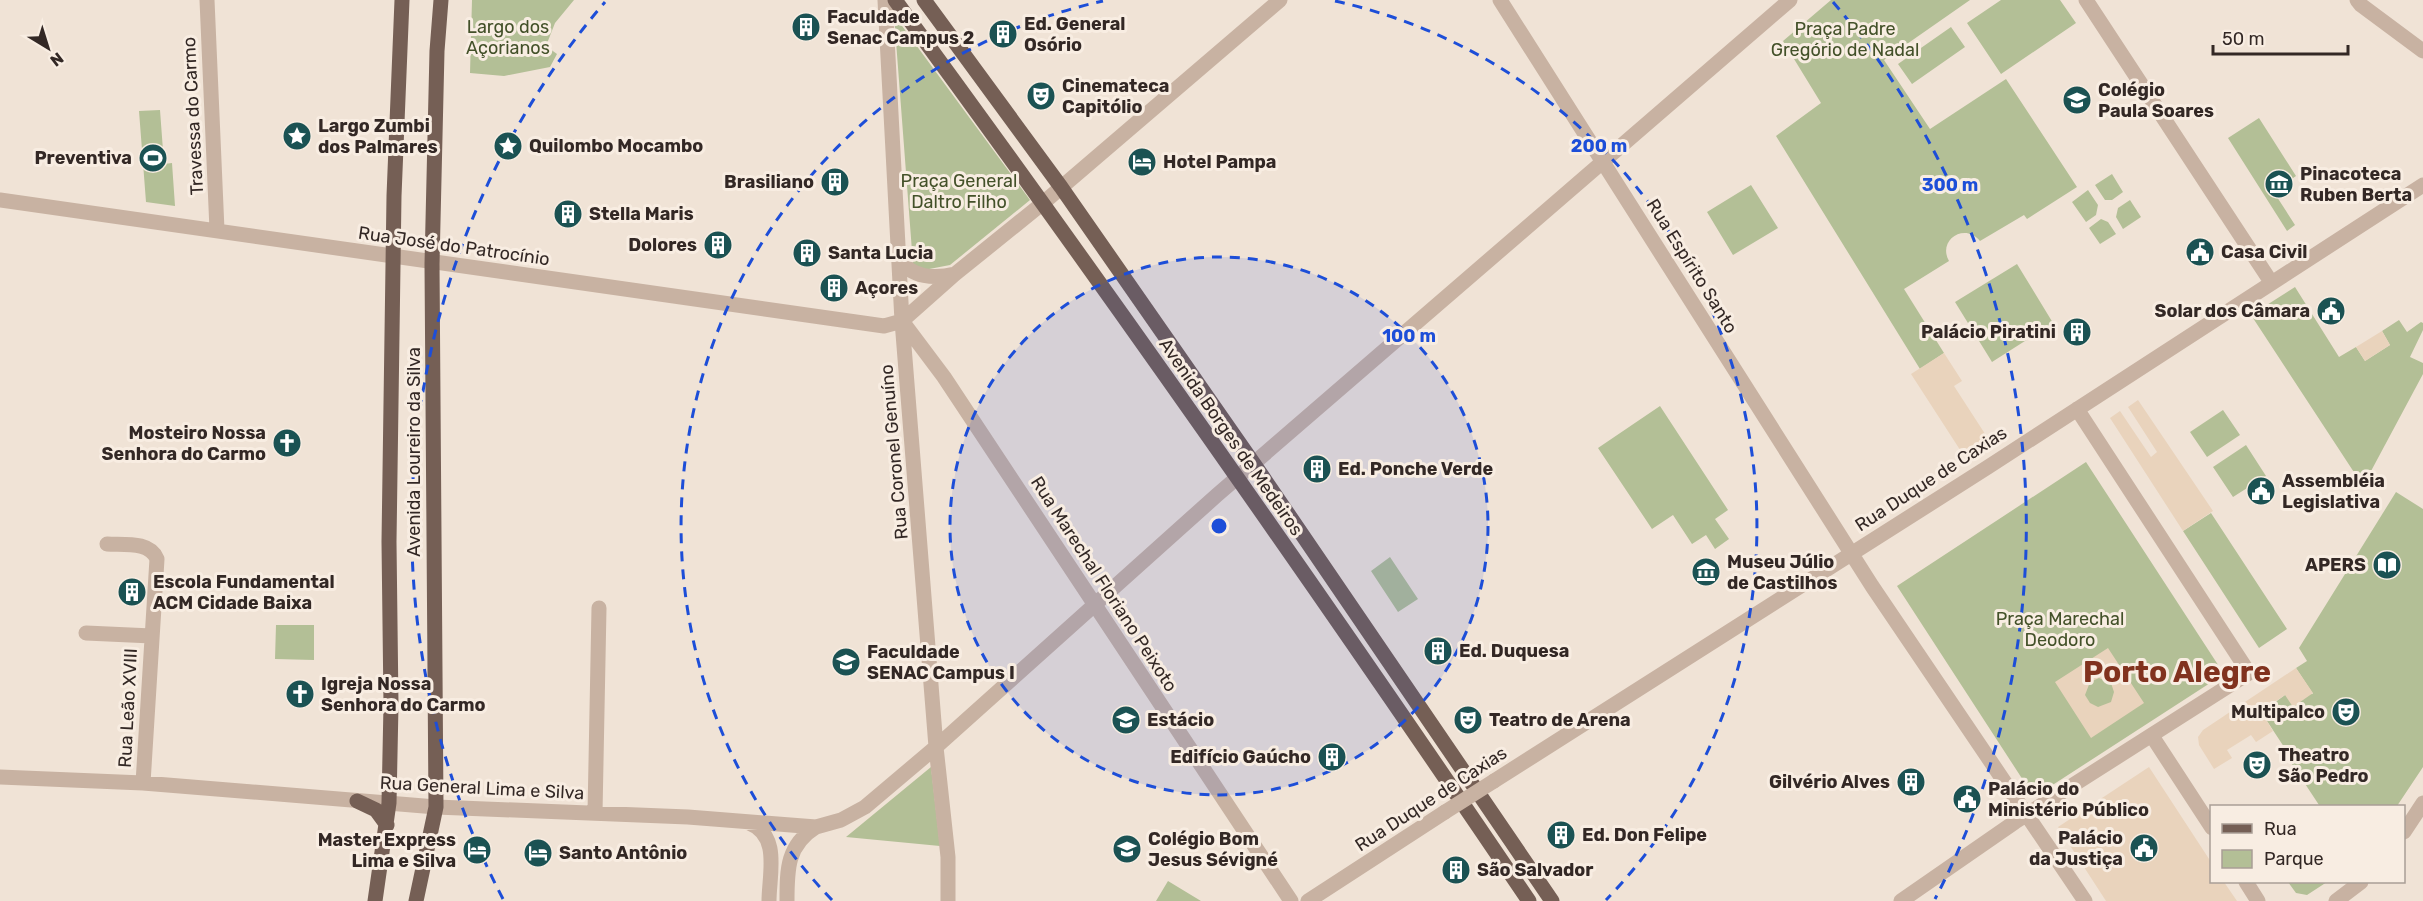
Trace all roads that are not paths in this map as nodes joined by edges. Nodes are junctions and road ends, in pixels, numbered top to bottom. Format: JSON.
{"nodes":[{"id":1,"x":207,"y":0,"type":"edge"},
{"id":2,"x":402,"y":0,"type":"edge"},
{"id":3,"x":441,"y":0,"type":"edge"},
{"id":4,"x":885,"y":0,"type":"edge"},
{"id":5,"x":895,"y":0,"type":"edge"},
{"id":6,"x":924,"y":0,"type":"edge"},
{"id":7,"x":1280,"y":0,"type":"edge"},
{"id":8,"x":1500,"y":0,"type":"edge"},
{"id":9,"x":1790,"y":0,"type":"edge"},
{"id":10,"x":2086,"y":0,"type":"edge"},
{"id":11,"x":2357,"y":0,"type":"edge"},
{"id":12,"x":2423,"y":51,"type":"edge"},
{"id":13,"x":1603,"y":163,"type":"junction"},
{"id":14,"x":2423,"y":185,"type":"edge"},
{"id":15,"x":1061,"y":187,"type":"junction"},
{"id":16,"x":0,"y":200,"type":"edge"},
{"id":17,"x":1043,"y":203,"type":"junction"},
{"id":18,"x":217,"y":230,"type":"junction"},
{"id":19,"x":394,"y":258,"type":"junction"},
{"id":20,"x":900,"y":259,"type":"junction"},
{"id":21,"x":432,"y":264,"type":"junction"},
{"id":22,"x":955,"y":274,"type":"junction"},
{"id":23,"x":2271,"y":282,"type":"junction"},
{"id":24,"x":902,"y":321,"type":"junction"},
{"id":25,"x":2076,"y":409,"type":"junction"},
{"id":26,"x":1254,"y":464,"type":"junction"},
{"id":27,"x":1237,"y":478,"type":"junction"},
{"id":28,"x":107,"y":544,"type":"dead end"},
{"id":29,"x":1851,"y":554,"type":"junction"},
{"id":30,"x":1094,"y":604,"type":"junction"},
{"id":31,"x":599,"y":608,"type":"dead end"},
{"id":32,"x":86,"y":633,"type":"dead end"},
{"id":33,"x":152,"y":636,"type":"junction"},
{"id":34,"x":2152,"y":736,"type":"junction"},
{"id":35,"x":936,"y":747,"type":"junction"},
{"id":36,"x":0,"y":777,"type":"edge"},
{"id":37,"x":143,"y":783,"type":"junction"},
{"id":38,"x":357,"y":801,"type":"junction"},
{"id":39,"x":389,"y":803,"type":"junction"},
{"id":40,"x":2423,"y":803,"type":"edge"},
{"id":41,"x":436,"y":807,"type":"junction"},
{"id":42,"x":595,"y":813,"type":"junction"},
{"id":43,"x":2026,"y":815,"type":"junction"},
{"id":44,"x":744,"y":821,"type":"junction"},
{"id":45,"x":387,"y":825,"type":"junction"},
{"id":46,"x":2210,"y":826,"type":"edge"},
{"id":47,"x":816,"y":827,"type":"junction"},
{"id":48,"x":2405,"y":829,"type":"edge"},
{"id":49,"x":2247,"y":883,"type":"edge"},
{"id":50,"x":2360,"y":883,"type":"edge"},
{"id":51,"x":375,"y":901,"type":"edge"},
{"id":52,"x":416,"y":901,"type":"edge"},
{"id":53,"x":770,"y":901,"type":"edge"},
{"id":54,"x":787,"y":901,"type":"edge"},
{"id":55,"x":948,"y":901,"type":"edge"},
{"id":56,"x":1290,"y":901,"type":"edge"},
{"id":57,"x":1308,"y":901,"type":"edge"},
{"id":58,"x":1529,"y":901,"type":"edge"},
{"id":59,"x":1552,"y":901,"type":"edge"},
{"id":60,"x":1901,"y":901,"type":"edge"},
{"id":61,"x":2085,"y":901,"type":"edge"},
{"id":62,"x":2258,"y":901,"type":"edge"},
{"id":63,"x":2336,"y":901,"type":"edge"}],
"edges":[{"from":1,"to":18,"type":"street","name":"Travessa do Carmo"},
{"from":2,"to":19,"type":"main road","name":"Avenida Loureiro da Silva"},
{"from":3,"to":21,"type":"main road","name":"Avenida Loureiro da Silva"},
{"from":4,"to":20,"type":"street","name":"Rua Coronel Genuíno"},
{"from":5,"to":17,"type":"main road","name":"Avenida Borges de Medeiros"},
{"from":6,"to":15,"type":"main road","name":"Avenida Borges de Medeiros"},
{"from":7,"to":15,"type":"street"},
{"from":8,"to":13,"type":"street","name":"Rua Espírito Santo"},
{"from":9,"to":13,"type":"street","name":"Rua General Lima e Silva"},
{"from":10,"to":23,"type":"street"},
{"from":11,"to":12,"type":"street"},
{"from":13,"to":26,"type":"street","name":"Rua General Lima e Silva"},
{"from":13,"to":29,"type":"street","name":"Rua Espírito Santo"},
{"from":14,"to":23,"type":"street","name":"Rua Duque de Caxias"},
{"from":15,"to":17,"type":"street"},
{"from":15,"to":26,"type":"main road","name":"Avenida Borges de Medeiros"},
{"from":16,"to":18,"type":"street","name":"Rua José do Patrocínio"},
{"from":17,"to":22,"type":"street"},
{"from":17,"to":27,"type":"main road","name":"Avenida Borges de Medeiros"},
{"from":18,"to":19,"type":"street","name":"Rua José do Patrocínio"},
{"from":19,"to":21,"type":"street","name":"Rua José do Patrocínio"},
{"from":19,"to":39,"type":"main road","name":"Avenida Loureiro da Silva"},
{"from":20,"to":22,"type":"street"},
{"from":20,"to":24,"type":"street","name":"Rua Coronel Genuíno"},
{"from":21,"to":24,"type":"street","name":"Rua José do Patrocínio"},
{"from":21,"to":41,"type":"main road","name":"Avenida Loureiro da Silva"},
{"from":22,"to":24,"type":"street"},
{"from":23,"to":25,"type":"street","name":"Rua Duque de Caxias"},
{"from":24,"to":30,"type":"street","name":"Rua Marechal Floriano Peixoto"},
{"from":24,"to":35,"type":"street","name":"Rua Coronel Genuíno"},
{"from":25,"to":29,"type":"street","name":"Rua Duque de Caxias"},
{"from":25,"to":34,"type":"street"},
{"from":26,"to":27,"type":"street","name":"Rua General Lima e Silva"},
{"from":26,"to":59,"type":"main road","name":"Avenida Borges de Medeiros"},
{"from":27,"to":30,"type":"street","name":"Rua General Lima e Silva"},
{"from":27,"to":58,"type":"main road","name":"Avenida Borges de Medeiros"},
{"from":28,"to":33,"type":"street","name":"Rua Leão XVIII"},
{"from":29,"to":43,"type":"street"},
{"from":29,"to":57,"type":"street","name":"Rua Duque de Caxias","bridge":true},
{"from":30,"to":35,"type":"street","name":"Rua General Lima e Silva"},
{"from":30,"to":56,"type":"street","name":"Rua Marechal Floriano Peixoto"},
{"from":31,"to":42,"type":"street"},
{"from":32,"to":33,"type":"street","name":"Rua Leão XVIII"},
{"from":33,"to":37,"type":"street","name":"Rua Leão XVIII"},
{"from":34,"to":43,"type":"street"},
{"from":34,"to":46,"type":"street"},
{"from":35,"to":47,"type":"street","name":"Rua General Lima e Silva"},
{"from":35,"to":55,"type":"street","name":"Rua Coronel Genuíno"},
{"from":36,"to":37,"type":"street","name":"Rua General Lima e Silva"},
{"from":37,"to":38,"type":"street","name":"Rua General Lima e Silva"},
{"from":38,"to":39,"type":"street","name":"Rua General Lima e Silva"},
{"from":38,"to":45,"type":"main road"},
{"from":39,"to":41,"type":"street","name":"Rua General Lima e Silva"},
{"from":39,"to":45,"type":"main road","name":"Avenida Loureiro da Silva"},
{"from":40,"to":48,"type":"street"},
{"from":41,"to":42,"type":"street","name":"Rua General Lima e Silva"},
{"from":41,"to":52,"type":"main road","name":"Avenida Loureiro da Silva"},
{"from":42,"to":44,"type":"street","name":"Rua General Lima e Silva"},
{"from":43,"to":60,"type":"street"},
{"from":43,"to":61,"type":"street"},
{"from":44,"to":47,"type":"street","name":"Rua General Lima e Silva"},
{"from":44,"to":53,"type":"street"},
{"from":45,"to":51,"type":"main road","name":"Avenida Loureiro da Silva"},
{"from":47,"to":54,"type":"street"},
{"from":49,"to":62,"type":"street"},
{"from":50,"to":63,"type":"street"}]}
